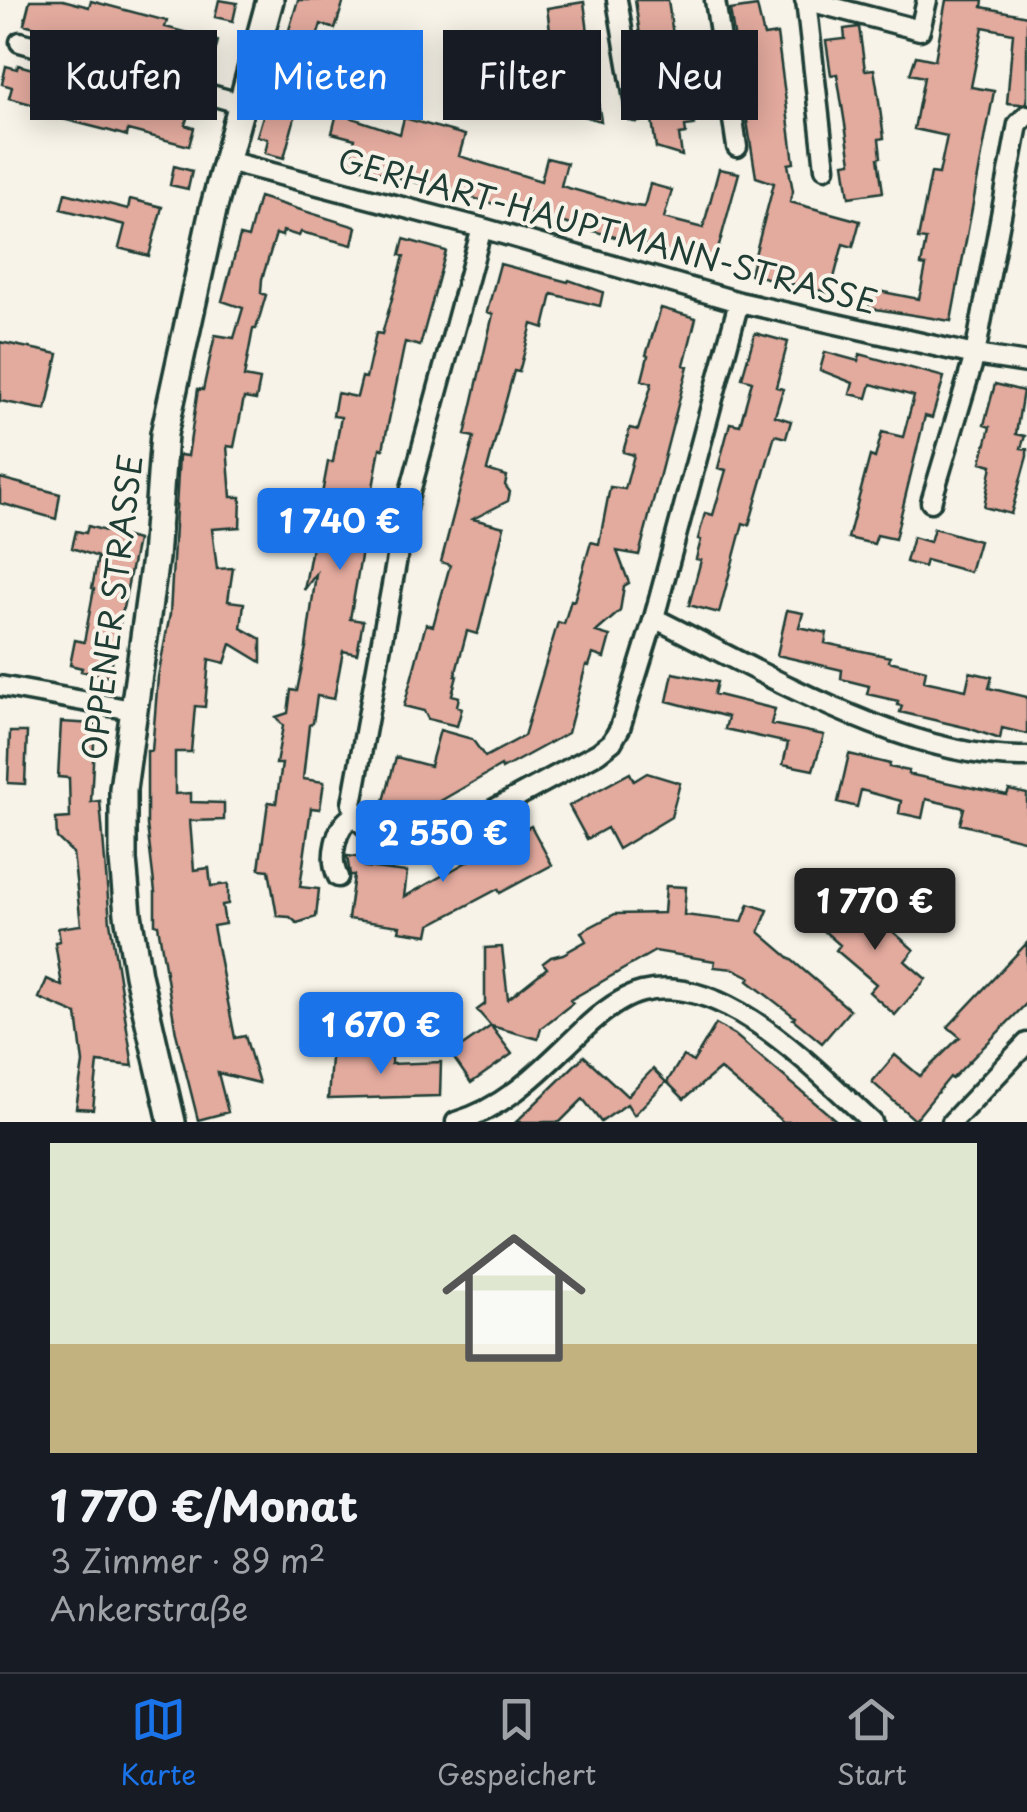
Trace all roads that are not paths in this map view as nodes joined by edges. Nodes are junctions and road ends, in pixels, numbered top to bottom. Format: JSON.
{"nodes":[{"id":1,"x":270,"y":0,"type":"edge"},
{"id":2,"x":617,"y":0,"type":"edge"},
{"id":3,"x":716,"y":0,"type":"edge"},
{"id":4,"x":806,"y":0,"type":"edge"},
{"id":5,"x":927,"y":0,"type":"edge"},
{"id":6,"x":262,"y":30,"type":"edge"},
{"id":7,"x":622,"y":30,"type":"edge"},
{"id":8,"x":20,"y":42,"type":"dead end"},
{"id":9,"x":237,"y":103,"type":"edge"},
{"id":10,"x":1027,"y":115,"type":"edge"},
{"id":11,"x":238,"y":120,"type":"edge"},
{"id":12,"x":737,"y":147,"type":"dead end"},
{"id":13,"x":228,"y":161,"type":"junction"},
{"id":14,"x":825,"y":168,"type":"dead end"},
{"id":15,"x":482,"y":228,"type":"junction"},
{"id":16,"x":740,"y":302,"type":"junction"},
{"id":17,"x":975,"y":355,"type":"junction"},
{"id":18,"x":1027,"y":363,"type":"edge"},
{"id":19,"x":931,"y":502,"type":"dead end"},
{"id":20,"x":654,"y":618,"type":"junction"},
{"id":21,"x":0,"y":686,"type":"edge"},
{"id":22,"x":132,"y":710,"type":"junction"},
{"id":23,"x":1027,"y":757,"type":"edge"},
{"id":24,"x":354,"y":816,"type":"junction"},
{"id":25,"x":338,"y":877,"type":"dead end"},
{"id":26,"x":1027,"y":1044,"type":"edge"},
{"id":27,"x":172,"y":1122,"type":"edge"},
{"id":28,"x":456,"y":1122,"type":"edge"},
{"id":29,"x":872,"y":1122,"type":"edge"},
{"id":30,"x":952,"y":1122,"type":"edge"}],
"edges":[{"from":1,"to":6,"type":"street","name":"OPPENER STRASSE"},
{"from":2,"to":7,"type":"street"},
{"from":3,"to":12,"type":"street"},
{"from":4,"to":5,"type":"street"},
{"from":4,"to":14,"type":"street"},
{"from":8,"to":9,"type":"street"},
{"from":10,"to":17,"type":"street"},
{"from":11,"to":13,"type":"street","name":"OPPENER STRASSE"},
{"from":13,"to":15,"type":"street","name":"GERHART-HAUPTMANN-STRASSE"},
{"from":13,"to":22,"type":"street","name":"OPPENER STRASSE"},
{"from":15,"to":16,"type":"street","name":"GERHART-HAUPTMANN-STRASSE"},
{"from":15,"to":24,"type":"street"},
{"from":16,"to":17,"type":"street","name":"GERHART-HAUPTMANN-STRASSE"},
{"from":16,"to":20,"type":"street"},
{"from":17,"to":18,"type":"street","name":"GERHART-HAUPTMANN-STRASSE"},
{"from":17,"to":19,"type":"street"},
{"from":20,"to":23,"type":"street"},
{"from":20,"to":24,"type":"street"},
{"from":21,"to":22,"type":"street"},
{"from":22,"to":27,"type":"street","name":"OPPENER STRASSE"},
{"from":24,"to":25,"type":"street"},
{"from":26,"to":30,"type":"street"},
{"from":28,"to":29,"type":"street"}]}
